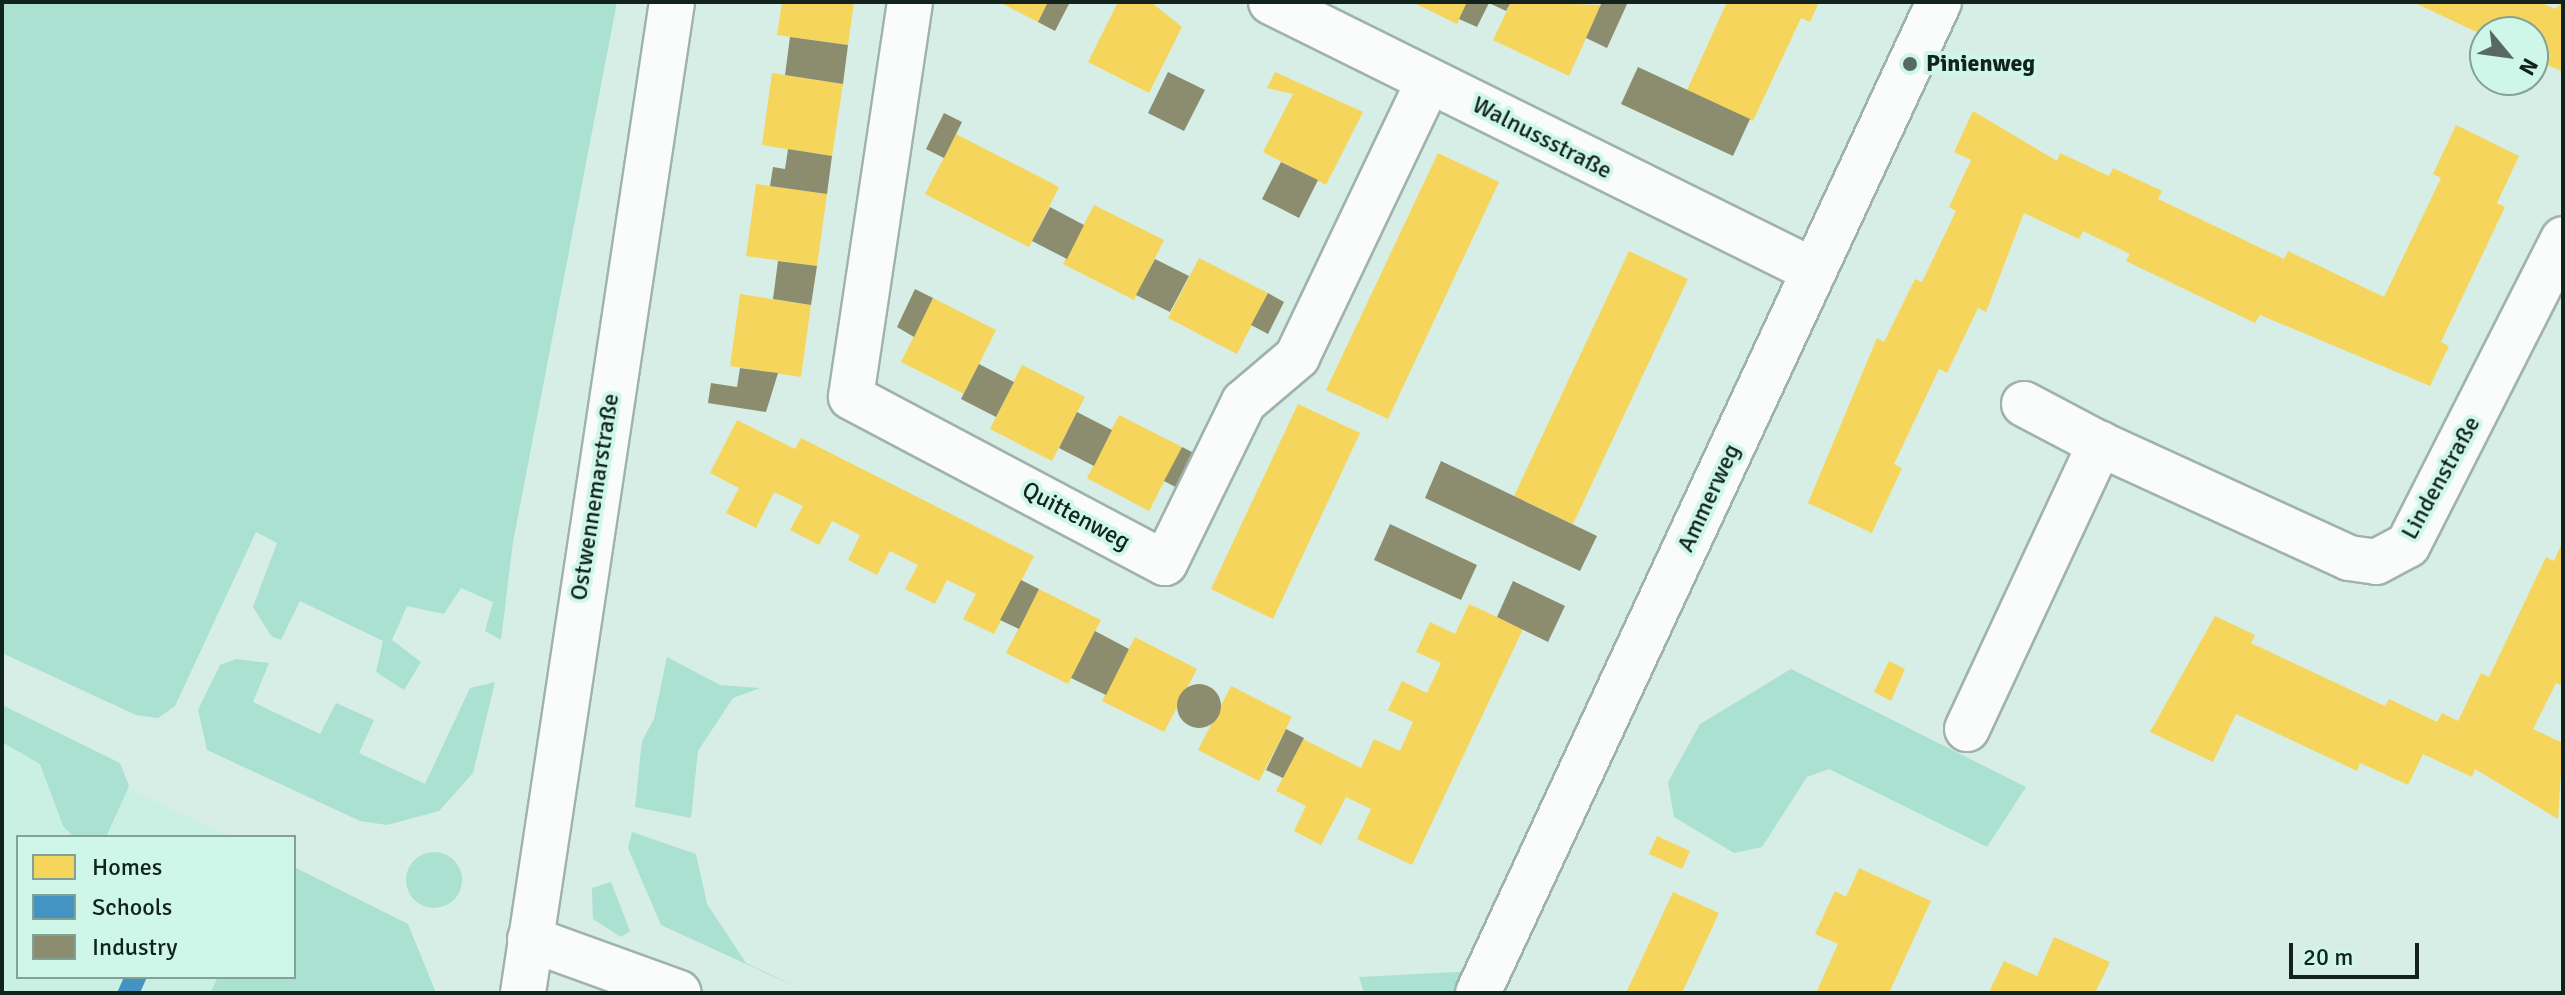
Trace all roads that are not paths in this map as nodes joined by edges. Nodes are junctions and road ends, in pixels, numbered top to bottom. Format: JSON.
{"nodes":[{"id":1,"x":672,"y":2,"type":"edge"},
{"id":2,"x":910,"y":2,"type":"edge"},
{"id":3,"x":1271,"y":2,"type":"edge"},
{"id":4,"x":1939,"y":2,"type":"edge"},
{"id":5,"x":1320,"y":14,"type":"edge"},
{"id":6,"x":1428,"y":82,"type":"junction"},
{"id":7,"x":2563,"y":239,"type":"edge"},
{"id":8,"x":1814,"y":271,"type":"junction"},
{"id":9,"x":2024,"y":404,"type":"dead end"},
{"id":10,"x":2100,"y":444,"type":"junction"},
{"id":11,"x":1967,"y":729,"type":"dead end"},
{"id":12,"x":530,"y":939,"type":"junction"},
{"id":13,"x":661,"y":985,"type":"edge"},
{"id":14,"x":523,"y":993,"type":"edge"},
{"id":15,"x":1478,"y":993,"type":"edge"}],
"edges":[{"from":1,"to":12,"type":"street","name":"Ostwennemarstraße"},
{"from":2,"to":6,"type":"street","name":"Quittenweg"},
{"from":3,"to":5,"type":"street","name":"Walnussstraße"},
{"from":4,"to":8,"type":"street","name":"Ammerweg"},
{"from":5,"to":6,"type":"street","name":"Walnussstraße"},
{"from":6,"to":8,"type":"street","name":"Walnussstraße"},
{"from":7,"to":10,"type":"street","name":"Lindenstraße"},
{"from":8,"to":15,"type":"street","name":"Ammerweg"},
{"from":9,"to":10,"type":"street","name":"Lindenstraße"},
{"from":10,"to":11,"type":"street"},
{"from":12,"to":13,"type":"street"},
{"from":12,"to":14,"type":"street","name":"Ostwennemarstraße"}]}
